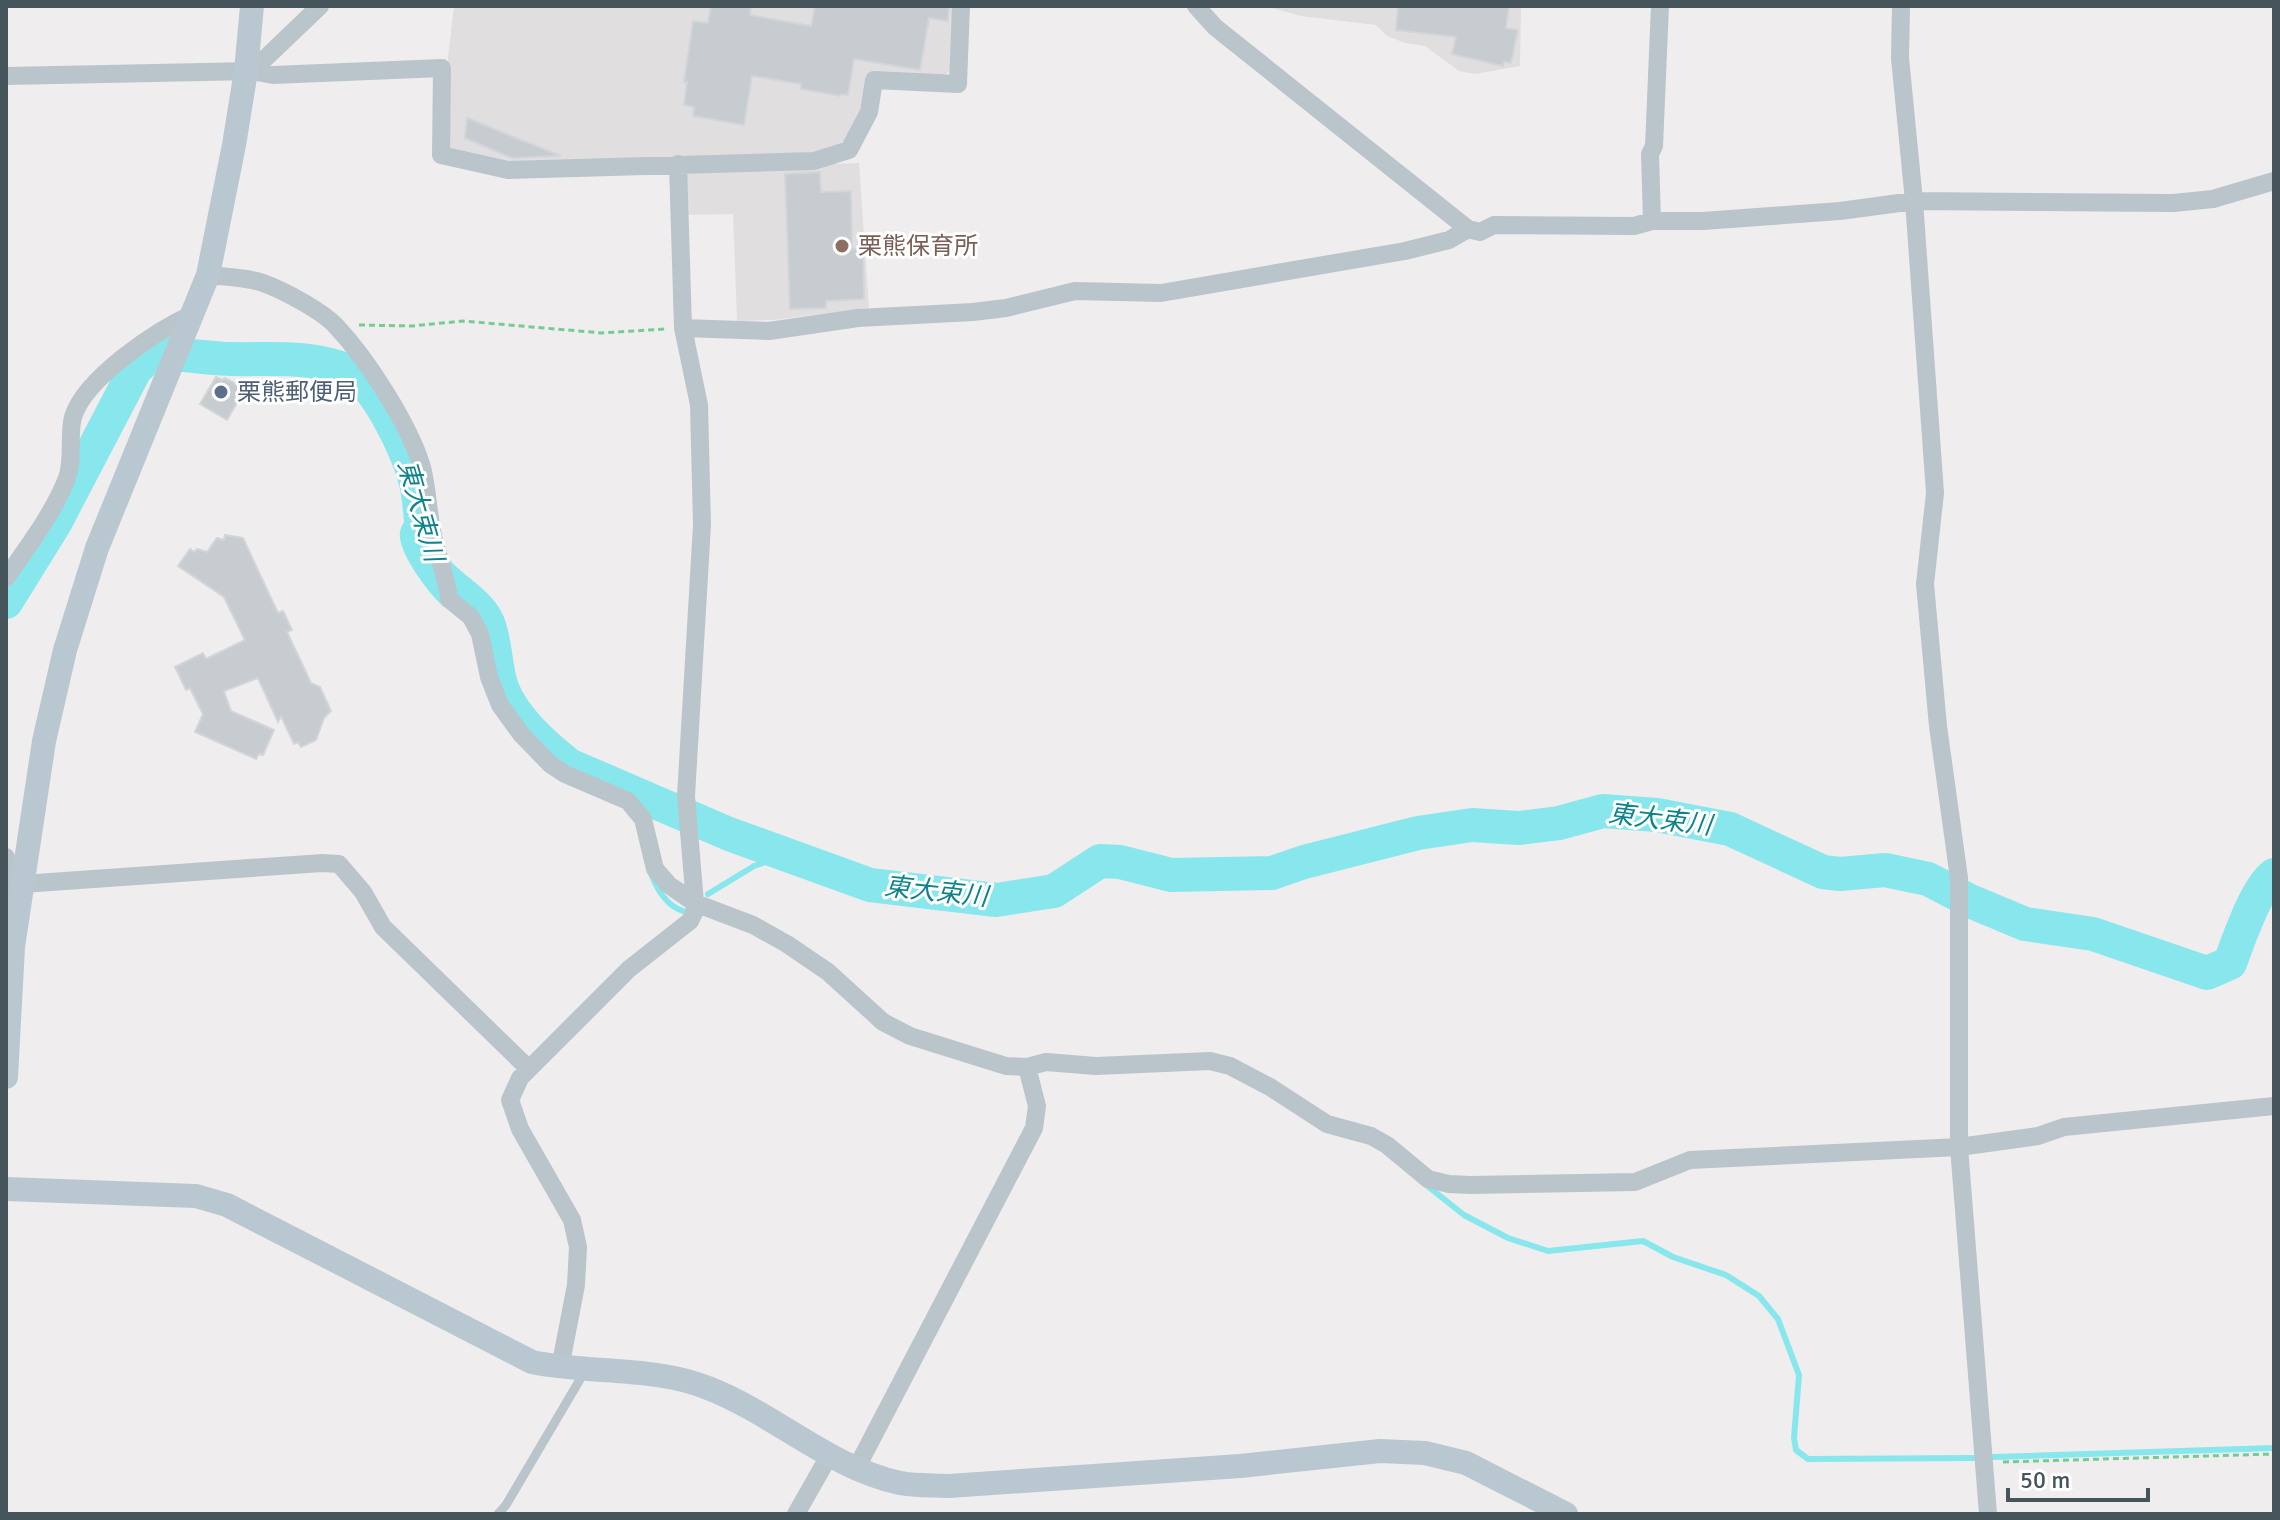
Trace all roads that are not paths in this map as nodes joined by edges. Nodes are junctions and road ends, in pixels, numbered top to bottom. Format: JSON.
{"nodes":[{"id":1,"x":252,"y":6,"type":"edge"},
{"id":2,"x":320,"y":6,"type":"edge"},
{"id":3,"x":961,"y":6,"type":"edge"},
{"id":4,"x":1196,"y":6,"type":"edge"},
{"id":5,"x":1660,"y":6,"type":"edge"},
{"id":6,"x":1901,"y":6,"type":"edge"},
{"id":7,"x":249,"y":71,"type":"junction"},
{"id":8,"x":6,"y":76,"type":"edge"},
{"id":9,"x":678,"y":164,"type":"junction"},
{"id":10,"x":2274,"y":181,"type":"edge"},
{"id":11,"x":1914,"y":201,"type":"junction"},
{"id":12,"x":1652,"y":221,"type":"junction"},
{"id":13,"x":1468,"y":229,"type":"junction"},
{"id":14,"x":208,"y":275,"type":"junction"},
{"id":15,"x":193,"y":314,"type":"junction"},
{"id":16,"x":683,"y":328,"type":"junction"},
{"id":17,"x":6,"y":578,"type":"edge"},
{"id":18,"x":6,"y":857,"type":"edge"},
{"id":19,"x":13,"y":891,"type":"edge"},
{"id":20,"x":695,"y":903,"type":"junction"},
{"id":21,"x":529,"y":1069,"type":"junction"},
{"id":22,"x":1028,"y":1070,"type":"junction"},
{"id":23,"x":6,"y":1077,"type":"edge"},
{"id":24,"x":2274,"y":1106,"type":"edge"},
{"id":25,"x":1959,"y":1147,"type":"junction"},
{"id":26,"x":6,"y":1189,"type":"edge"},
{"id":27,"x":560,"y":1368,"type":"junction"},
{"id":28,"x":585,"y":1371,"type":"junction"},
{"id":29,"x":829,"y":1456,"type":"junction"},
{"id":30,"x":856,"y":1469,"type":"junction"},
{"id":31,"x":498,"y":1514,"type":"edge"},
{"id":32,"x":796,"y":1514,"type":"edge"},
{"id":33,"x":1566,"y":1514,"type":"edge"},
{"id":34,"x":1988,"y":1514,"type":"edge"}],
"edges":[{"from":1,"to":7,"type":"street"},
{"from":2,"to":7,"type":"street"},
{"from":3,"to":9,"type":"street"},
{"from":4,"to":13,"type":"street"},
{"from":5,"to":12,"type":"street"},
{"from":6,"to":11,"type":"street"},
{"from":7,"to":8,"type":"street"},
{"from":7,"to":9,"type":"street"},
{"from":7,"to":14,"type":"street"},
{"from":9,"to":16,"type":"street"},
{"from":10,"to":11,"type":"street"},
{"from":11,"to":12,"type":"street"},
{"from":11,"to":25,"type":"street"},
{"from":12,"to":13,"type":"street"},
{"from":13,"to":16,"type":"street"},
{"from":14,"to":15,"type":"street"},
{"from":14,"to":20,"type":"street"},
{"from":15,"to":17,"type":"street"},
{"from":15,"to":19,"type":"street"},
{"from":16,"to":20,"type":"street"},
{"from":18,"to":19,"type":"street"},
{"from":19,"to":21,"type":"street"},
{"from":19,"to":23,"type":"street"},
{"from":20,"to":21,"type":"street"},
{"from":20,"to":22,"type":"street"},
{"from":21,"to":27,"type":"street"},
{"from":22,"to":25,"type":"street"},
{"from":22,"to":30,"type":"street"},
{"from":24,"to":25,"type":"street"},
{"from":25,"to":34,"type":"street"},
{"from":26,"to":27,"type":"street"},
{"from":27,"to":28,"type":"street"},
{"from":28,"to":29,"type":"street"},
{"from":28,"to":31,"type":"lane"},
{"from":29,"to":30,"type":"street"},
{"from":29,"to":32,"type":"street"},
{"from":30,"to":33,"type":"street"}]}
